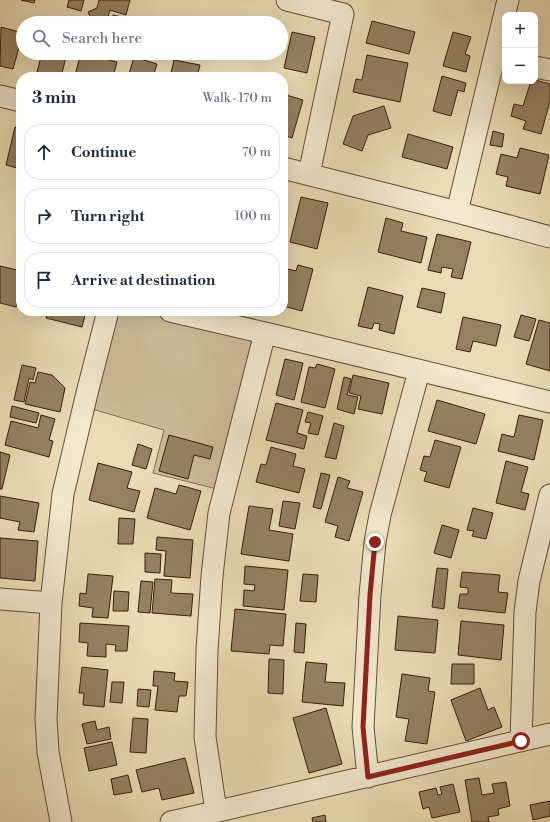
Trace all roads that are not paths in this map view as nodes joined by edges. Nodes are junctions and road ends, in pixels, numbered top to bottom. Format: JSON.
{"nodes":[{"id":1,"x":287,"y":0,"type":"edge"},
{"id":2,"x":508,"y":0,"type":"edge"},
{"id":3,"x":345,"y":7,"type":"edge"},
{"id":4,"x":499,"y":60,"type":"edge"},
{"id":5,"x":538,"y":68,"type":"edge"},
{"id":6,"x":550,"y":70,"type":"edge"},
{"id":7,"x":0,"y":96,"type":"edge"},
{"id":8,"x":16,"y":100,"type":"edge"},
{"id":9,"x":288,"y":169,"type":"edge"},
{"id":10,"x":308,"y":174,"type":"junction"},
{"id":11,"x":457,"y":212,"type":"junction"},
{"id":12,"x":550,"y":236,"type":"edge"},
{"id":13,"x":107,"y":316,"type":"edge"},
{"id":14,"x":191,"y":316,"type":"edge"},
{"id":15,"x":264,"y":333,"type":"junction"},
{"id":16,"x":419,"y":371,"type":"junction"},
{"id":17,"x":550,"y":402,"type":"edge"},
{"id":18,"x":550,"y":495,"type":"edge"},
{"id":19,"x":0,"y":599,"type":"edge"},
{"id":20,"x":51,"y":603,"type":"junction"},
{"id":21,"x":550,"y":734,"type":"edge"},
{"id":22,"x":521,"y":741,"type":"junction"},
{"id":23,"x":368,"y":777,"type":"junction"},
{"id":24,"x":216,"y":811,"type":"junction"},
{"id":25,"x":61,"y":822,"type":"edge"},
{"id":26,"x":171,"y":822,"type":"edge"}],
"edges":[{"from":1,"to":3,"type":"street"},
{"from":2,"to":4,"type":"street"},
{"from":3,"to":10,"type":"street"},
{"from":4,"to":11,"type":"street"},
{"from":5,"to":6,"type":"street"},
{"from":7,"to":8,"type":"street"},
{"from":9,"to":10,"type":"street"},
{"from":10,"to":11,"type":"street"},
{"from":11,"to":12,"type":"street"},
{"from":13,"to":20,"type":"street"},
{"from":14,"to":15,"type":"street"},
{"from":15,"to":16,"type":"street"},
{"from":15,"to":24,"type":"street"},
{"from":16,"to":17,"type":"street"},
{"from":16,"to":23,"type":"street"},
{"from":18,"to":22,"type":"street"},
{"from":19,"to":20,"type":"street"},
{"from":20,"to":25,"type":"street"},
{"from":21,"to":22,"type":"street"},
{"from":22,"to":23,"type":"street"},
{"from":23,"to":24,"type":"street"},
{"from":24,"to":26,"type":"street"}]}
